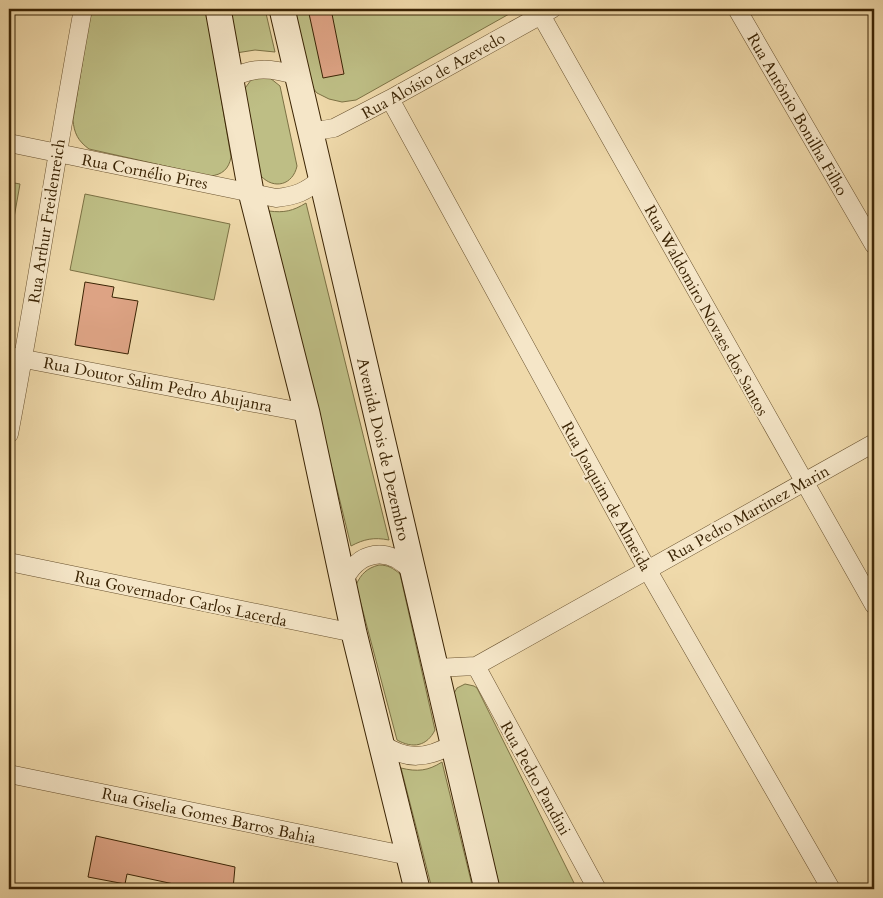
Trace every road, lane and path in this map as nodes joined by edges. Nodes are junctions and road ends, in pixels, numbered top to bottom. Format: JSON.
{"nodes":[{"id":1,"x":83,"y":9,"type":"edge"},
{"id":2,"x":218,"y":9,"type":"edge"},
{"id":3,"x":282,"y":9,"type":"edge"},
{"id":4,"x":738,"y":9,"type":"edge"},
{"id":5,"x":547,"y":12,"type":"edge"},
{"id":6,"x":297,"y":76,"type":"junction"},
{"id":7,"x":230,"y":79,"type":"junction"},
{"id":8,"x":390,"y":99,"type":"junction"},
{"id":9,"x":310,"y":132,"type":"junction"},
{"id":10,"x":9,"y":143,"type":"edge"},
{"id":11,"x":56,"y":153,"type":"junction"},
{"id":12,"x":321,"y":179,"type":"junction"},
{"id":13,"x":251,"y":192,"type":"junction"},
{"id":14,"x":874,"y":245,"type":"edge"},
{"id":15,"x":16,"y":357,"type":"edge"},
{"id":16,"x":307,"y":413,"type":"junction"},
{"id":17,"x":9,"y":434,"type":"edge"},
{"id":18,"x":874,"y":443,"type":"edge"},
{"id":19,"x":804,"y":482,"type":"junction"},
{"id":20,"x":9,"y":562,"type":"edge"},
{"id":21,"x":646,"y":569,"type":"junction"},
{"id":22,"x":412,"y":572,"type":"junction"},
{"id":23,"x":343,"y":583,"type":"junction"},
{"id":24,"x":874,"y":605,"type":"edge"},
{"id":25,"x":354,"y":633,"type":"junction"},
{"id":26,"x":476,"y":666,"type":"junction"},
{"id":27,"x":435,"y":668,"type":"junction"},
{"id":28,"x":381,"y":743,"type":"junction"},
{"id":29,"x":453,"y":744,"type":"junction"},
{"id":30,"x":9,"y":774,"type":"edge"},
{"id":31,"x":409,"y":856,"type":"junction"},
{"id":32,"x":417,"y":889,"type":"edge"},
{"id":33,"x":487,"y":889,"type":"edge"},
{"id":34,"x":597,"y":889,"type":"edge"},
{"id":35,"x":832,"y":889,"type":"edge"}],
"edges":[{"from":1,"to":11,"type":"street","name":"Rua Arthur Freidenreich"},
{"from":2,"to":7,"type":"street"},
{"from":3,"to":6,"type":"street","name":"Avenida Dois de Dezembro"},
{"from":4,"to":14,"type":"street","name":"Rua Antônio Bonilha Filho"},
{"from":5,"to":8,"type":"street","name":"Rua Aloísio de Azevedo"},
{"from":5,"to":19,"type":"street","name":"Rua Waldomiro Novaes dos Santos"},
{"from":6,"to":7,"type":"street"},
{"from":6,"to":9,"type":"street","name":"Avenida Dois de Dezembro"},
{"from":7,"to":13,"type":"street"},
{"from":8,"to":9,"type":"street","name":"Rua Aloísio de Azevedo"},
{"from":8,"to":21,"type":"street","name":"Rua Joaquim de Almeida"},
{"from":9,"to":12,"type":"street","name":"Avenida Dois de Dezembro"},
{"from":10,"to":11,"type":"street","name":"Rua Cornélio Pires"},
{"from":11,"to":13,"type":"street","name":"Rua Cornélio Pires"},
{"from":11,"to":15,"type":"street","name":"Rua Arthur Freidenreich"},
{"from":12,"to":13,"type":"street","name":"Rua Cornélio Pires"},
{"from":12,"to":22,"type":"street","name":"Avenida Dois de Dezembro"},
{"from":13,"to":16,"type":"street"},
{"from":15,"to":16,"type":"street","name":"Rua Doutor Salim Pedro Abujanra"},
{"from":15,"to":17,"type":"street","name":"Rua Arthur Freidenreich"},
{"from":16,"to":23,"type":"street"},
{"from":18,"to":19,"type":"street","name":"Rua Pedro Martinez Marin"},
{"from":19,"to":21,"type":"street","name":"Rua Pedro Martinez Marin"},
{"from":19,"to":24,"type":"street","name":"Rua Waldomiro Novaes dos Santos"},
{"from":20,"to":25,"type":"street","name":"Rua Governador Carlos Lacerda"},
{"from":21,"to":26,"type":"street","name":"Rua Pedro Martinez Marin"},
{"from":21,"to":35,"type":"street","name":"Rua Joaquim de Almeida"},
{"from":22,"to":23,"type":"street"},
{"from":22,"to":27,"type":"street","name":"Avenida Dois de Dezembro"},
{"from":23,"to":25,"type":"street"},
{"from":25,"to":28,"type":"street"},
{"from":26,"to":27,"type":"street","name":"Rua Pedro Martinez Marin"},
{"from":26,"to":34,"type":"street","name":"Rua Pedro Pandini"},
{"from":27,"to":29,"type":"street","name":"Avenida Dois de Dezembro"},
{"from":28,"to":29,"type":"street"},
{"from":28,"to":31,"type":"street"},
{"from":29,"to":33,"type":"street","name":"Avenida Dois de Dezembro"},
{"from":30,"to":31,"type":"street","name":"Rua Giselia Gomes Barros Bahia"},
{"from":31,"to":32,"type":"street"}]}
